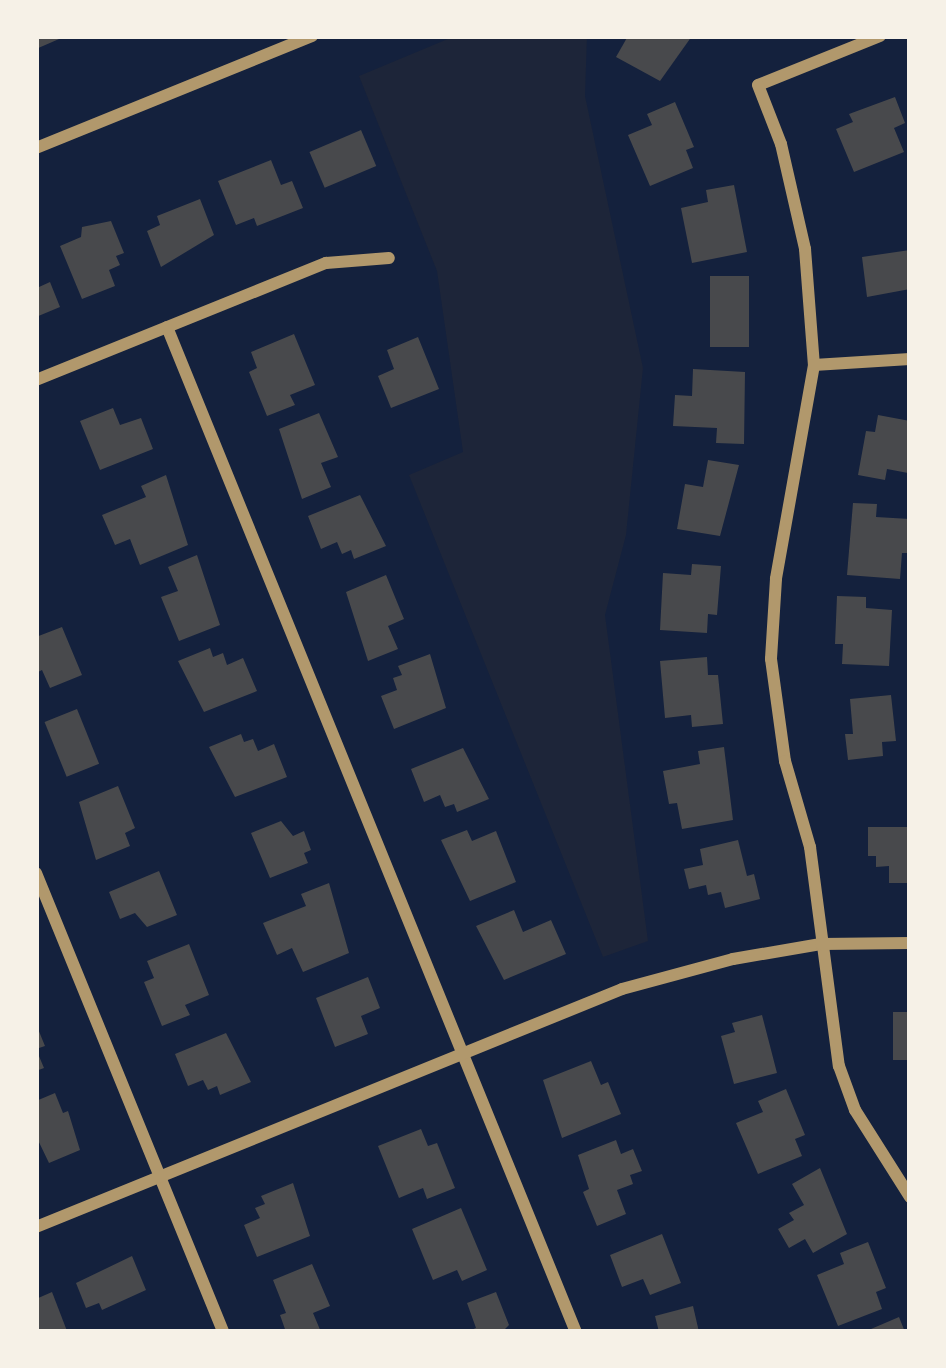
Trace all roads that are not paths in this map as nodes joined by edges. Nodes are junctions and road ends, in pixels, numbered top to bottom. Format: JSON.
{"nodes":[{"id":1,"x":312,"y":36,"type":"edge"},
{"id":2,"x":880,"y":36,"type":"edge"},
{"id":3,"x":36,"y":148,"type":"edge"},
{"id":4,"x":389,"y":258,"type":"dead end"},
{"id":5,"x":167,"y":326,"type":"junction"},
{"id":6,"x":910,"y":358,"type":"edge"},
{"id":7,"x":814,"y":365,"type":"junction"},
{"id":8,"x":36,"y":380,"type":"edge"},
{"id":9,"x":36,"y":873,"type":"edge"},
{"id":10,"x":910,"y":943,"type":"edge"},
{"id":11,"x":821,"y":944,"type":"junction"},
{"id":12,"x":464,"y":1054,"type":"junction"},
{"id":13,"x":160,"y":1177,"type":"junction"},
{"id":14,"x":910,"y":1198,"type":"edge"},
{"id":15,"x":36,"y":1227,"type":"edge"},
{"id":16,"x":224,"y":1332,"type":"edge"},
{"id":17,"x":576,"y":1332,"type":"edge"}],
"edges":[{"from":1,"to":3,"type":"street"},
{"from":2,"to":7,"type":"street"},
{"from":4,"to":5,"type":"street"},
{"from":5,"to":8,"type":"street"},
{"from":5,"to":12,"type":"street"},
{"from":6,"to":7,"type":"street"},
{"from":7,"to":11,"type":"street"},
{"from":9,"to":13,"type":"street"},
{"from":10,"to":11,"type":"street"},
{"from":11,"to":12,"type":"street"},
{"from":11,"to":14,"type":"street"},
{"from":12,"to":13,"type":"street"},
{"from":12,"to":17,"type":"street"},
{"from":13,"to":15,"type":"street"},
{"from":13,"to":16,"type":"street"}]}
